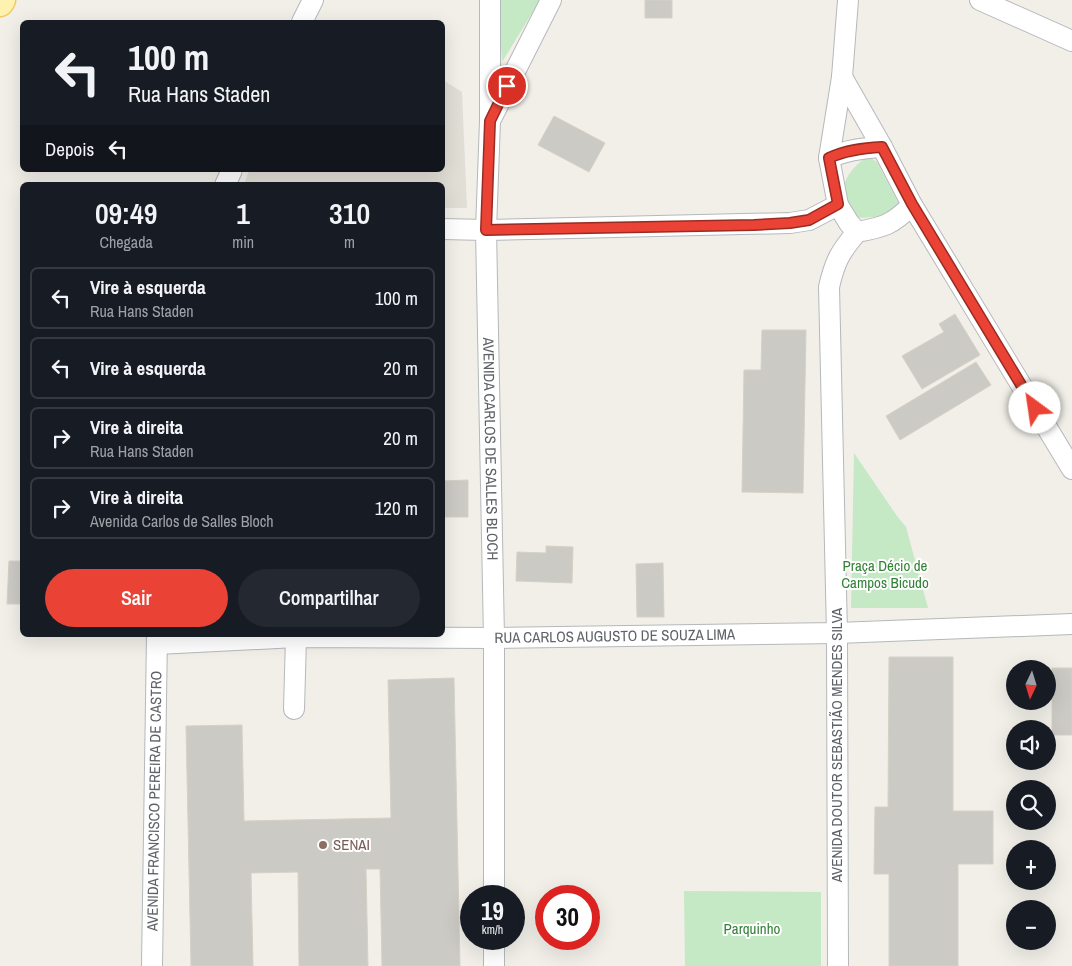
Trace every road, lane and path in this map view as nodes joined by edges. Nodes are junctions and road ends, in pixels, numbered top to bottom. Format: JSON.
{"nodes":[{"id":1,"x":2,"y":0,"type":"edge"},
{"id":2,"x":313,"y":0,"type":"edge"},
{"id":3,"x":490,"y":0,"type":"edge"},
{"id":4,"x":551,"y":0,"type":"edge"},
{"id":5,"x":848,"y":0,"type":"edge"},
{"id":6,"x":980,"y":0,"type":"edge"},
{"id":7,"x":0,"y":3,"type":"edge"},
{"id":8,"x":303,"y":20,"type":"edge"},
{"id":9,"x":1072,"y":41,"type":"edge"},
{"id":10,"x":842,"y":77,"type":"junction"},
{"id":11,"x":490,"y":121,"type":"junction"},
{"id":12,"x":882,"y":147,"type":"junction"},
{"id":13,"x":829,"y":158,"type":"junction"},
{"id":14,"x":838,"y":204,"type":"junction"},
{"id":15,"x":912,"y":204,"type":"junction"},
{"id":16,"x":445,"y":229,"type":"edge"},
{"id":17,"x":486,"y":230,"type":"junction"},
{"id":18,"x":857,"y":232,"type":"junction"},
{"id":19,"x":1072,"y":469,"type":"edge"},
{"id":20,"x":1072,"y":624,"type":"edge"},
{"id":21,"x":837,"y":633,"type":"junction"},
{"id":22,"x":296,"y":637,"type":"joint"},
{"id":23,"x":408,"y":637,"type":"edge"},
{"id":24,"x":494,"y":638,"type":"junction"},
{"id":25,"x":157,"y":639,"type":"edge"},
{"id":26,"x":294,"y":709,"type":"dead end"},
{"id":27,"x":494,"y":885,"type":"edge"},
{"id":28,"x":494,"y":950,"type":"edge"},
{"id":29,"x":152,"y":966,"type":"edge"},
{"id":30,"x":494,"y":966,"type":"edge"},
{"id":31,"x":838,"y":966,"type":"edge"}],
"edges":[{"from":1,"to":7,"type":"main road"},
{"from":2,"to":8,"type":"street"},
{"from":3,"to":11,"type":"street","name":"AVENIDA CARLOS DE SALLES BLOCH"},
{"from":4,"to":11,"type":"street"},
{"from":5,"to":10,"type":"street"},
{"from":6,"to":9,"type":"street"},
{"from":10,"to":12,"type":"street"},
{"from":10,"to":13,"type":"street"},
{"from":11,"to":17,"type":"street","name":"AVENIDA CARLOS DE SALLES BLOCH"},
{"from":12,"to":13,"type":"street"},
{"from":12,"to":15,"type":"street"},
{"from":13,"to":14,"type":"street"},
{"from":14,"to":17,"type":"street"},
{"from":14,"to":18,"type":"street"},
{"from":15,"to":18,"type":"street"},
{"from":15,"to":19,"type":"street"},
{"from":16,"to":17,"type":"street"},
{"from":17,"to":24,"type":"street","name":"AVENIDA CARLOS DE SALLES BLOCH"},
{"from":18,"to":21,"type":"street","name":"AVENIDA DOUTOR SEBASTIÃO MENDES SILVA"},
{"from":20,"to":21,"type":"street","name":"RUA CARLOS AUGUSTO DE SOUZA LIMA"},
{"from":21,"to":24,"type":"street","name":"RUA CARLOS AUGUSTO DE SOUZA LIMA"},
{"from":21,"to":31,"type":"street","name":"AVENIDA DOUTOR SEBASTIÃO MENDES SILVA"},
{"from":22,"to":25,"type":"street","name":"RUA CARLOS AUGUSTO DE SOUZA LIMA"},
{"from":22,"to":26,"type":"street"},
{"from":23,"to":24,"type":"street","name":"RUA CARLOS AUGUSTO DE SOUZA LIMA"},
{"from":24,"to":27,"type":"street","name":"AVENIDA CARLOS DE SALLES BLOCH"},
{"from":25,"to":29,"type":"street","name":"AVENIDA FRANCISCO PEREIRA DE CASTRO"},
{"from":28,"to":30,"type":"street"}]}
